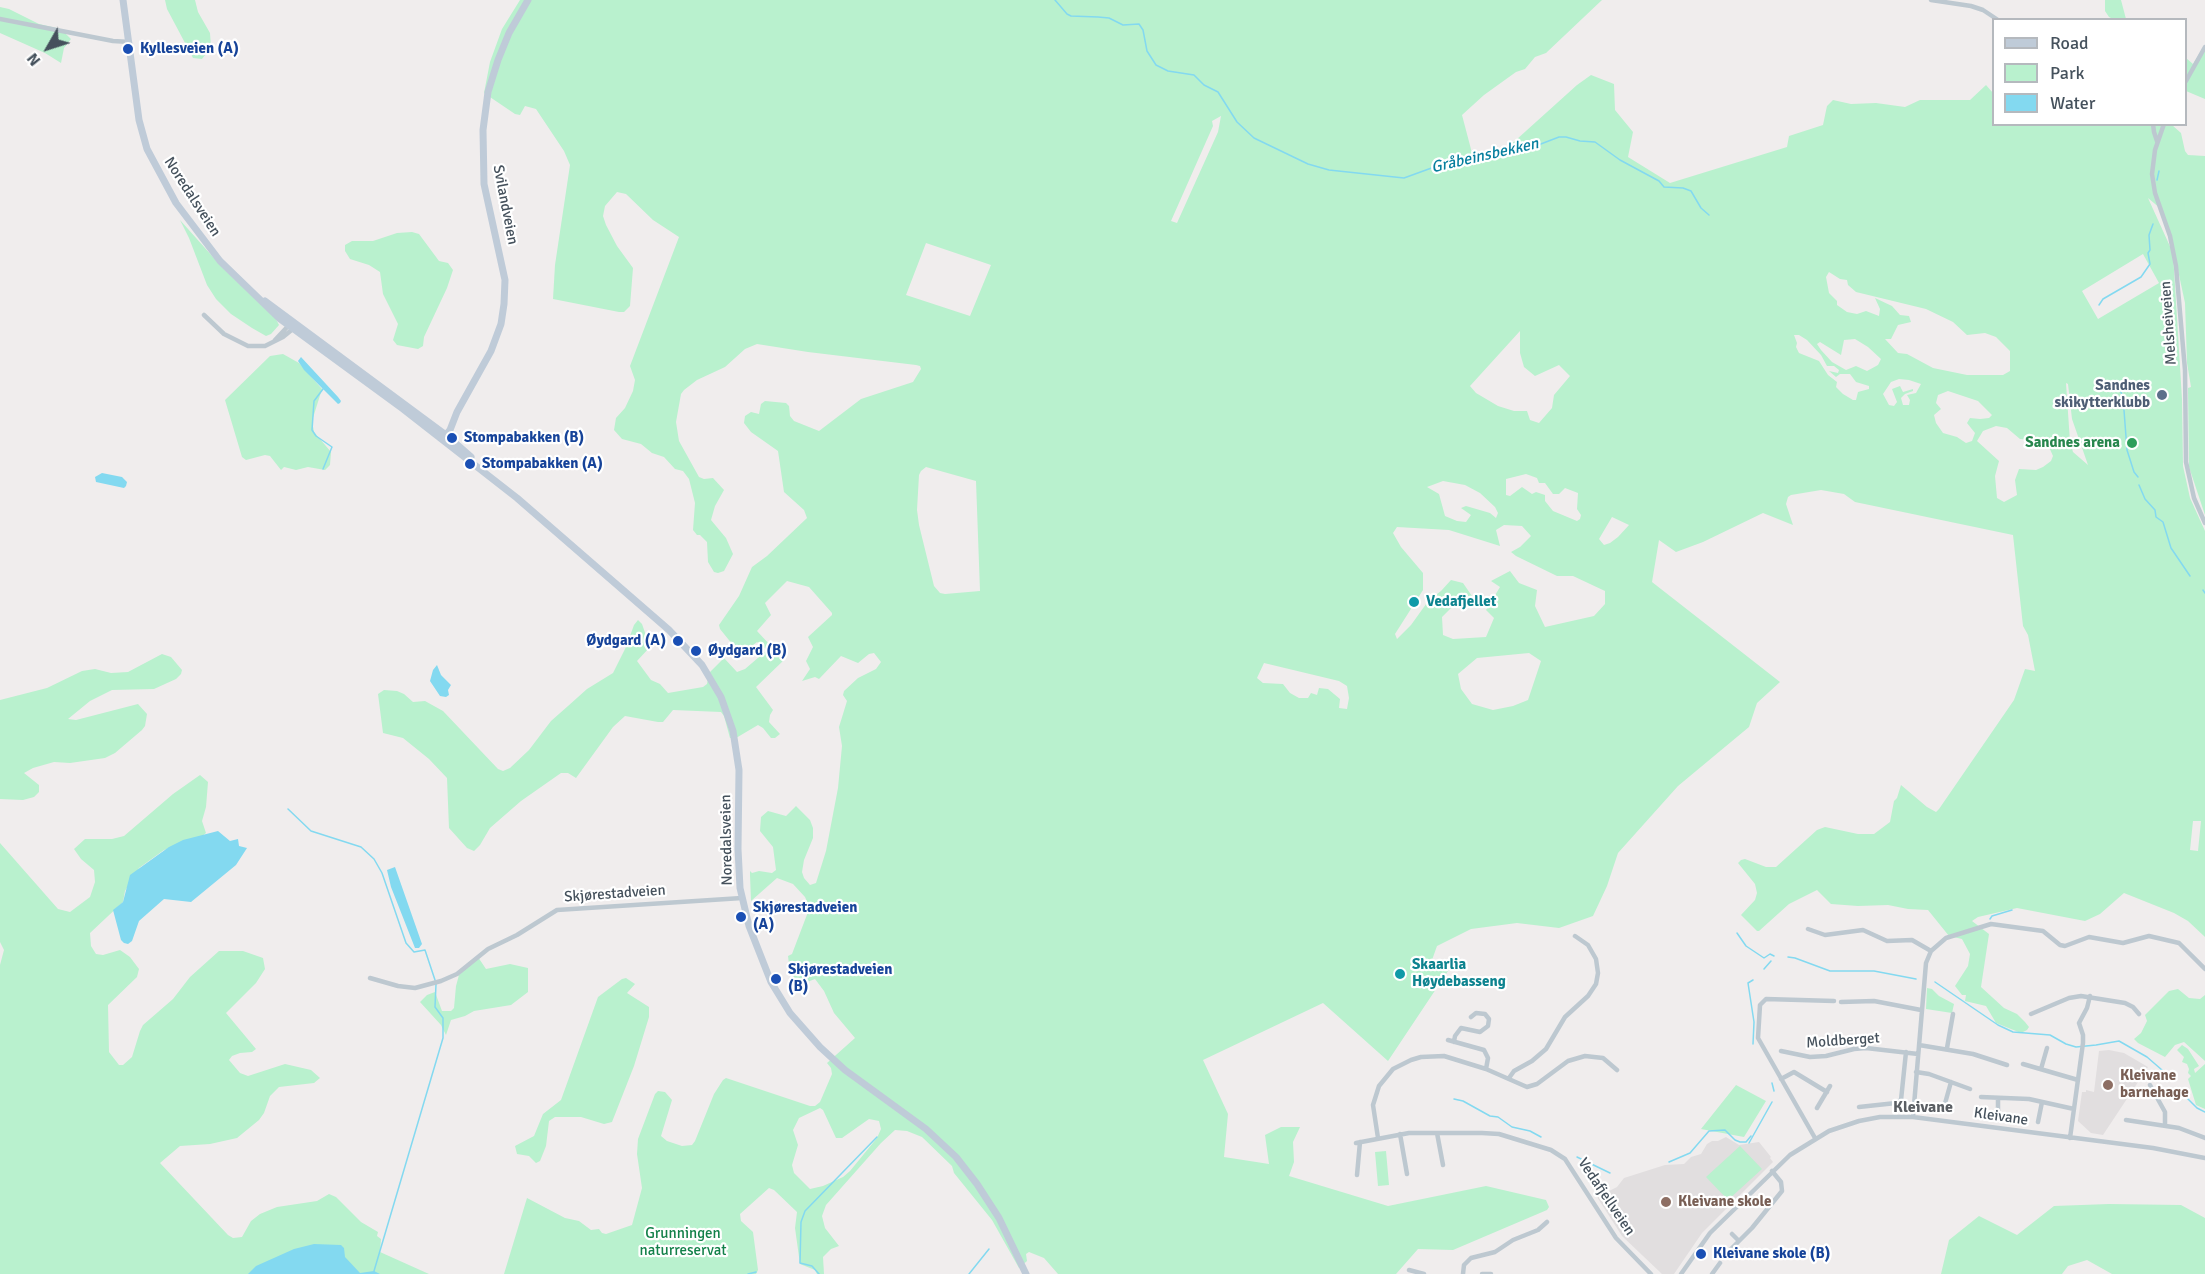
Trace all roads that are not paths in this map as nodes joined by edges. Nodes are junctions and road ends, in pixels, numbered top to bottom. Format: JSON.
{"nodes":[{"id":1,"x":123,"y":0,"type":"edge"},
{"id":2,"x":528,"y":0,"type":"edge"},
{"id":3,"x":1931,"y":0,"type":"edge"},
{"id":4,"x":1995,"y":18,"type":"edge"},
{"id":5,"x":0,"y":19,"type":"edge"},
{"id":6,"x":130,"y":42,"type":"junction"},
{"id":7,"x":2205,"y":47,"type":"edge"},
{"id":8,"x":2187,"y":79,"type":"edge"},
{"id":9,"x":2153,"y":126,"type":"edge"},
{"id":10,"x":2163,"y":126,"type":"edge"},
{"id":11,"x":2157,"y":141,"type":"junction"},
{"id":12,"x":204,"y":315,"type":"dead end"},
{"id":13,"x":293,"y":325,"type":"junction"},
{"id":14,"x":442,"y":435,"type":"junction"},
{"id":15,"x":2205,"y":523,"type":"edge"},
{"id":16,"x":742,"y":898,"type":"junction"},
{"id":17,"x":1808,"y":929,"type":"dead end"},
{"id":18,"x":1575,"y":936,"type":"dead end"},
{"id":19,"x":1930,"y":951,"type":"junction"},
{"id":20,"x":2205,"y":969,"type":"edge"},
{"id":21,"x":369,"y":978,"type":"dead end"},
{"id":22,"x":2090,"y":996,"type":"junction"},
{"id":23,"x":1834,"y":1001,"type":"dead end"},
{"id":24,"x":1841,"y":1002,"type":"dead end"},
{"id":25,"x":1921,"y":1010,"type":"junction"},
{"id":26,"x":1953,"y":1014,"type":"dead end"},
{"id":27,"x":2031,"y":1014,"type":"dead end"},
{"id":28,"x":2139,"y":1014,"type":"dead end"},
{"id":29,"x":1471,"y":1017,"type":"dead end"},
{"id":30,"x":1448,"y":1040,"type":"dead end"},
{"id":31,"x":1454,"y":1042,"type":"junction"},
{"id":32,"x":1919,"y":1045,"type":"junction"},
{"id":33,"x":1947,"y":1048,"type":"junction"},
{"id":34,"x":2047,"y":1048,"type":"dead end"},
{"id":35,"x":1781,"y":1051,"type":"dead end"},
{"id":36,"x":1906,"y":1052,"type":"junction"},
{"id":37,"x":1918,"y":1054,"type":"junction"},
{"id":38,"x":2023,"y":1064,"type":"dead end"},
{"id":39,"x":2007,"y":1065,"type":"dead end"},
{"id":40,"x":1486,"y":1069,"type":"junction"},
{"id":41,"x":2041,"y":1069,"type":"junction"},
{"id":42,"x":1617,"y":1070,"type":"dead end"},
{"id":43,"x":1916,"y":1072,"type":"junction"},
{"id":44,"x":1509,"y":1078,"type":"junction"},
{"id":45,"x":1780,"y":1079,"type":"junction"},
{"id":46,"x":2078,"y":1080,"type":"junction"},
{"id":47,"x":1951,"y":1082,"type":"junction"},
{"id":48,"x":2150,"y":1085,"type":"dead end"},
{"id":49,"x":1830,"y":1086,"type":"dead end"},
{"id":50,"x":1970,"y":1089,"type":"dead end"},
{"id":51,"x":1827,"y":1092,"type":"junction"},
{"id":52,"x":1981,"y":1097,"type":"dead end"},
{"id":53,"x":1998,"y":1098,"type":"junction"},
{"id":54,"x":1901,"y":1100,"type":"junction"},
{"id":55,"x":2042,"y":1102,"type":"junction"},
{"id":56,"x":1906,"y":1104,"type":"dead end"},
{"id":57,"x":1859,"y":1107,"type":"dead end"},
{"id":58,"x":1944,"y":1107,"type":"dead end"},
{"id":59,"x":1817,"y":1108,"type":"dead end"},
{"id":60,"x":2074,"y":1108,"type":"junction"},
{"id":61,"x":1998,"y":1114,"type":"dead end"},
{"id":62,"x":1913,"y":1117,"type":"junction"},
{"id":63,"x":2126,"y":1120,"type":"dead end"},
{"id":64,"x":2038,"y":1122,"type":"dead end"},
{"id":65,"x":2165,"y":1125,"type":"junction"},
{"id":66,"x":1437,"y":1133,"type":"junction"},
{"id":67,"x":1400,"y":1134,"type":"junction"},
{"id":68,"x":1378,"y":1138,"type":"junction"},
{"id":69,"x":1815,"y":1138,"type":"junction"},
{"id":70,"x":2070,"y":1138,"type":"junction"},
{"id":71,"x":2205,"y":1138,"type":"edge"},
{"id":72,"x":2205,"y":1158,"type":"edge"},
{"id":73,"x":1443,"y":1165,"type":"dead end"},
{"id":74,"x":1772,"y":1172,"type":"junction"},
{"id":75,"x":1407,"y":1173,"type":"dead end"},
{"id":76,"x":1357,"y":1176,"type":"dead end"},
{"id":77,"x":1546,"y":1222,"type":"dead end"},
{"id":78,"x":1732,"y":1234,"type":"dead end"},
{"id":79,"x":1739,"y":1241,"type":"junction"},
{"id":80,"x":1731,"y":1249,"type":"dead end"},
{"id":81,"x":1417,"y":1263,"type":"dead end"},
{"id":82,"x":1720,"y":1263,"type":"dead end"},
{"id":83,"x":1026,"y":1274,"type":"edge"},
{"id":84,"x":1425,"y":1274,"type":"edge"},
{"id":85,"x":1463,"y":1274,"type":"edge"},
{"id":86,"x":1482,"y":1274,"type":"edge"},
{"id":87,"x":1491,"y":1274,"type":"edge"},
{"id":88,"x":1651,"y":1274,"type":"edge"},
{"id":89,"x":1681,"y":1274,"type":"edge"},
{"id":90,"x":1712,"y":1274,"type":"edge"}],
"edges":[{"from":1,"to":6,"type":"main road","name":"Noredalsveien"},
{"from":2,"to":14,"type":"main road","name":"Svilandveien"},
{"from":3,"to":4,"type":"street"},
{"from":5,"to":6,"type":"street"},
{"from":6,"to":13,"type":"main road","name":"Noredalsveien"},
{"from":7,"to":8,"type":"street"},
{"from":9,"to":11,"type":"street"},
{"from":10,"to":11,"type":"street","name":"Melsheiveien"},
{"from":11,"to":15,"type":"street","name":"Melsheiveien"},
{"from":12,"to":13,"type":"street"},
{"from":13,"to":14,"type":"main road","name":"Noredalsveien"},
{"from":14,"to":16,"type":"main road","name":"Noredalsveien"},
{"from":16,"to":21,"type":"street","name":"Skjørestadveien"},
{"from":16,"to":83,"type":"main road","name":"Noredalsveien"},
{"from":17,"to":19,"type":"street"},
{"from":18,"to":44,"type":"street"},
{"from":19,"to":20,"type":"street"},
{"from":19,"to":25,"type":"street"},
{"from":22,"to":27,"type":"street"},
{"from":22,"to":28,"type":"street"},
{"from":22,"to":46,"type":"street"},
{"from":23,"to":45,"type":"street"},
{"from":24,"to":25,"type":"street"},
{"from":25,"to":32,"type":"street"},
{"from":26,"to":33,"type":"street"},
{"from":29,"to":31,"type":"street"},
{"from":30,"to":31,"type":"street"},
{"from":31,"to":40,"type":"street"},
{"from":32,"to":33,"type":"street"},
{"from":32,"to":37,"type":"street"},
{"from":33,"to":39,"type":"street"},
{"from":34,"to":41,"type":"street"},
{"from":35,"to":36,"type":"street","name":"Moldberget"},
{"from":36,"to":37,"type":"street","name":"Moldberget"},
{"from":36,"to":54,"type":"street"},
{"from":37,"to":43,"type":"street"},
{"from":38,"to":41,"type":"street"},
{"from":40,"to":44,"type":"street"},
{"from":40,"to":68,"type":"street"},
{"from":41,"to":46,"type":"street"},
{"from":42,"to":44,"type":"street"},
{"from":43,"to":47,"type":"street"},
{"from":43,"to":62,"type":"street"},
{"from":45,"to":51,"type":"street"},
{"from":45,"to":69,"type":"street"},
{"from":46,"to":60,"type":"street"},
{"from":47,"to":50,"type":"street"},
{"from":47,"to":58,"type":"street"},
{"from":48,"to":65,"type":"street"},
{"from":49,"to":51,"type":"street"},
{"from":51,"to":59,"type":"street"},
{"from":52,"to":53,"type":"street"},
{"from":53,"to":55,"type":"street"},
{"from":53,"to":61,"type":"street"},
{"from":54,"to":56,"type":"street"},
{"from":54,"to":57,"type":"street"},
{"from":55,"to":60,"type":"street"},
{"from":55,"to":64,"type":"street"},
{"from":60,"to":70,"type":"street"},
{"from":62,"to":69,"type":"street","name":"Kleivane"},
{"from":62,"to":70,"type":"street","name":"Kleivane"},
{"from":63,"to":65,"type":"street"},
{"from":65,"to":71,"type":"street"},
{"from":66,"to":67,"type":"street","name":"Vedafjellveien"},
{"from":66,"to":73,"type":"street"},
{"from":66,"to":88,"type":"street","name":"Vedafjellveien"},
{"from":67,"to":68,"type":"street","name":"Vedafjellveien"},
{"from":67,"to":75,"type":"street"},
{"from":68,"to":76,"type":"street","name":"Vedafjellveien"},
{"from":69,"to":74,"type":"street","name":"Kleivane"},
{"from":70,"to":72,"type":"street","name":"Kleivane"},
{"from":74,"to":79,"type":"street"},
{"from":74,"to":89,"type":"street","name":"Kleivane"},
{"from":77,"to":85,"type":"street"},
{"from":78,"to":79,"type":"street"},
{"from":79,"to":80,"type":"street"},
{"from":81,"to":84,"type":"street"},
{"from":82,"to":90,"type":"street"},
{"from":86,"to":87,"type":"street"}]}
